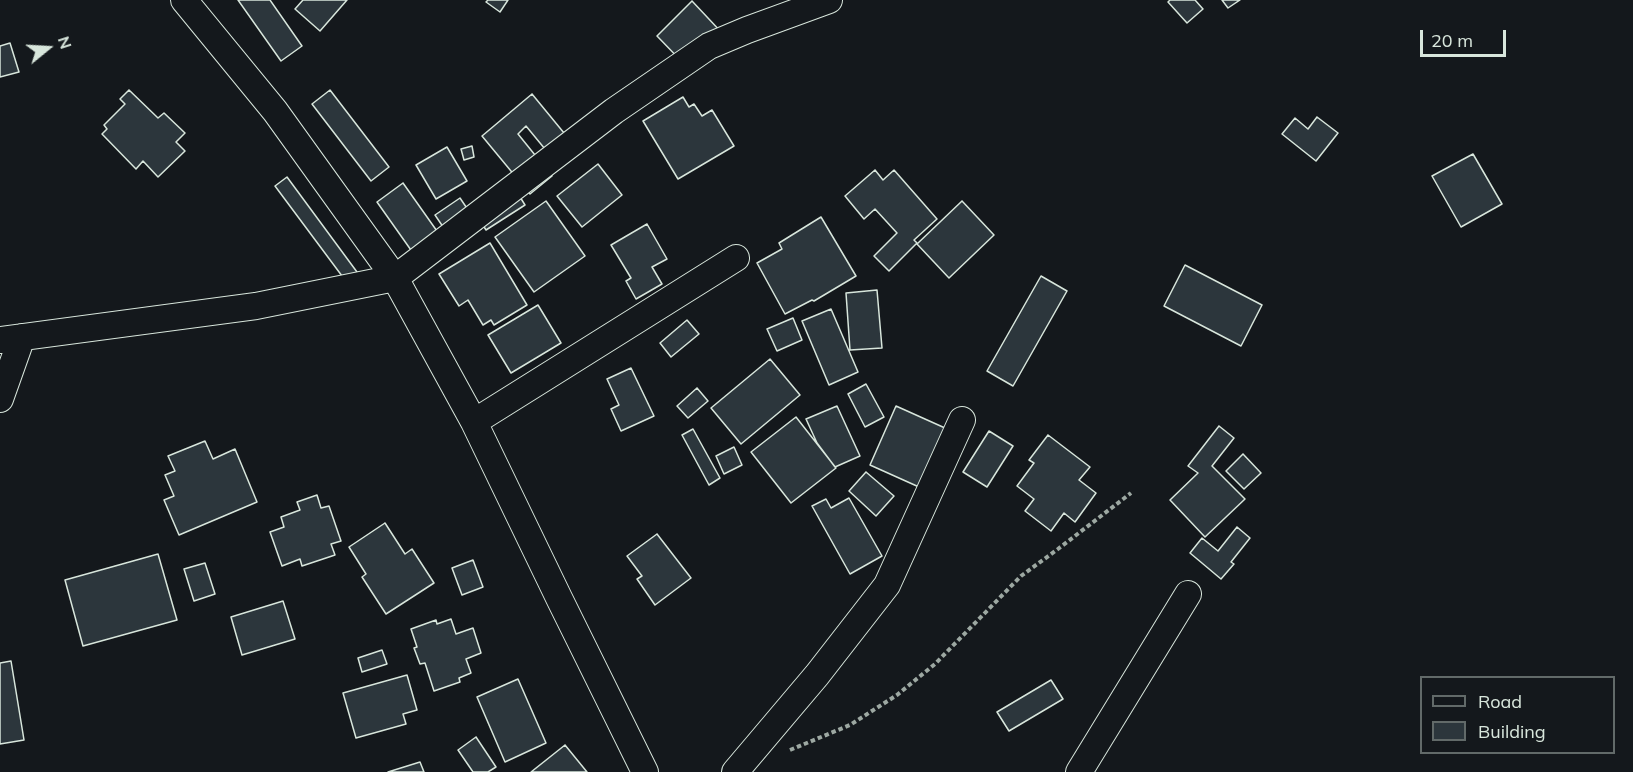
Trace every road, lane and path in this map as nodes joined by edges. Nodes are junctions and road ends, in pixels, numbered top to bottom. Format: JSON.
{"nodes":[{"id":1,"x":184,"y":0,"type":"edge"},
{"id":2,"x":829,"y":0,"type":"edge"},
{"id":3,"x":736,"y":258,"type":"dead end"},
{"id":4,"x":395,"y":278,"type":"junction"},
{"id":5,"x":11,"y":338,"type":"edge"},
{"id":6,"x":0,"y":399,"type":"edge"},
{"id":7,"x":962,"y":420,"type":"dead end"},
{"id":8,"x":474,"y":422,"type":"junction"},
{"id":9,"x":1131,"y":493,"type":"dead end"},
{"id":10,"x":1188,"y":594,"type":"dead end"},
{"id":11,"x":788,"y":750,"type":"dead end"},
{"id":12,"x":645,"y":772,"type":"edge"},
{"id":13,"x":735,"y":772,"type":"edge"},
{"id":14,"x":1080,"y":772,"type":"edge"}],
"edges":[{"from":1,"to":4,"type":"street"},
{"from":2,"to":4,"type":"street"},
{"from":3,"to":8,"type":"street"},
{"from":4,"to":5,"type":"street"},
{"from":4,"to":8,"type":"street"},
{"from":5,"to":6,"type":"street"},
{"from":7,"to":13,"type":"street"},
{"from":8,"to":12,"type":"street"},
{"from":9,"to":11,"type":"path"},
{"from":10,"to":14,"type":"street"}]}
